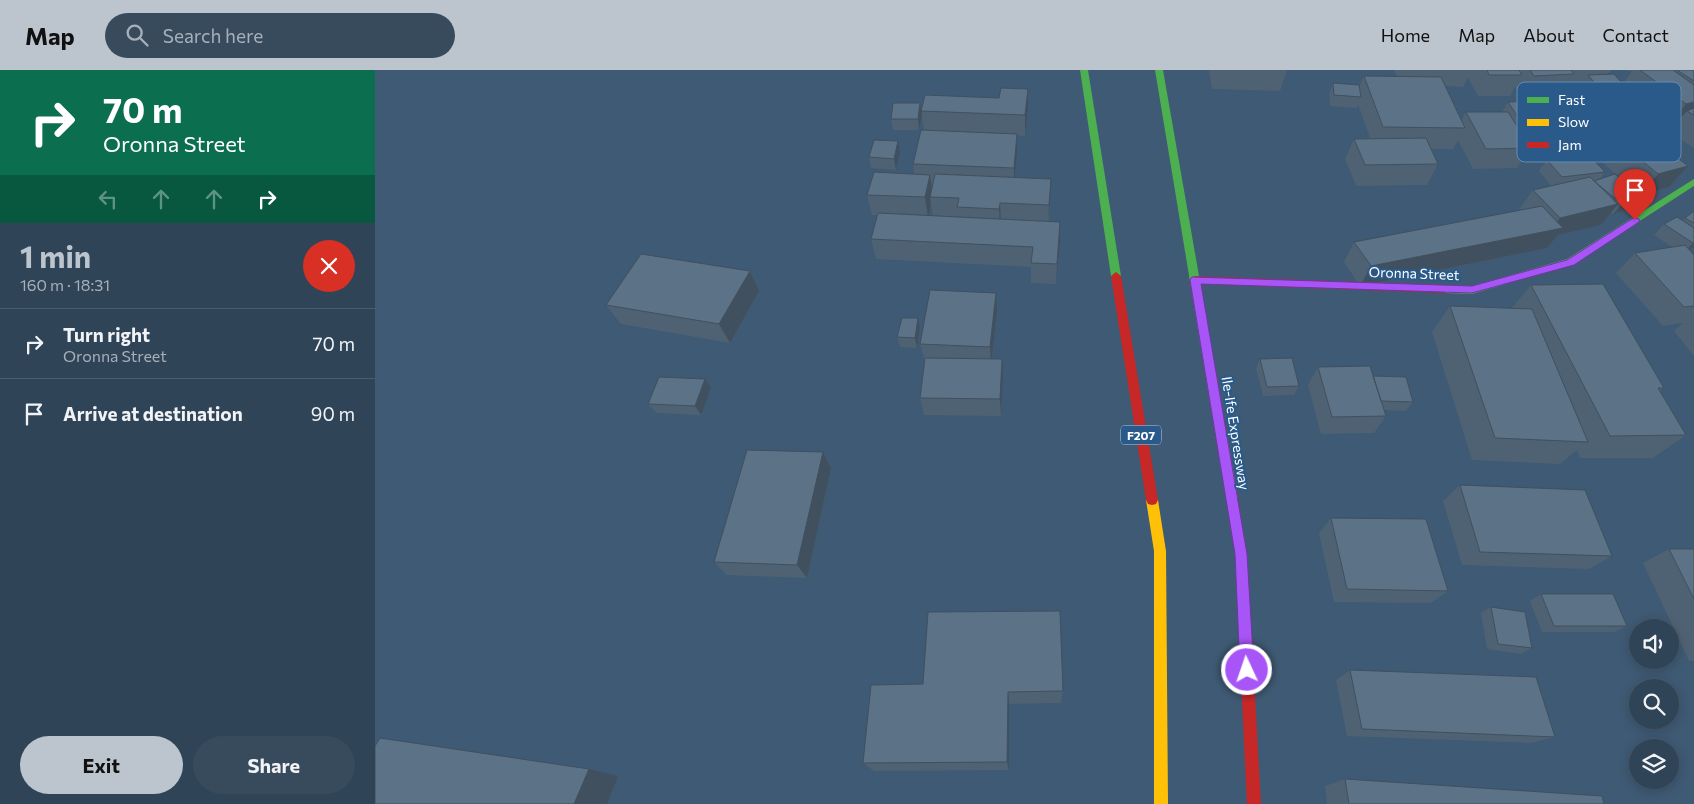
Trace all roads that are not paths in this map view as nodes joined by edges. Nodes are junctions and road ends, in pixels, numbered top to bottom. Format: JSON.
{"nodes":[{"id":1,"x":1084,"y":70,"type":"edge"},
{"id":2,"x":1159,"y":70,"type":"edge"},
{"id":3,"x":1694,"y":182,"type":"edge"},
{"id":4,"x":1195,"y":280,"type":"junction"},
{"id":5,"x":1161,"y":804,"type":"edge"},
{"id":6,"x":1254,"y":804,"type":"edge"}],
"edges":[{"from":1,"to":5,"type":"main road","number":"F207"},
{"from":2,"to":4,"type":"main road","name":"Ile-Ife Expressway"},
{"from":3,"to":4,"type":"main road","name":"Oronna Street"},
{"from":4,"to":6,"type":"main road","name":"Ile-Ife Expressway"}]}
